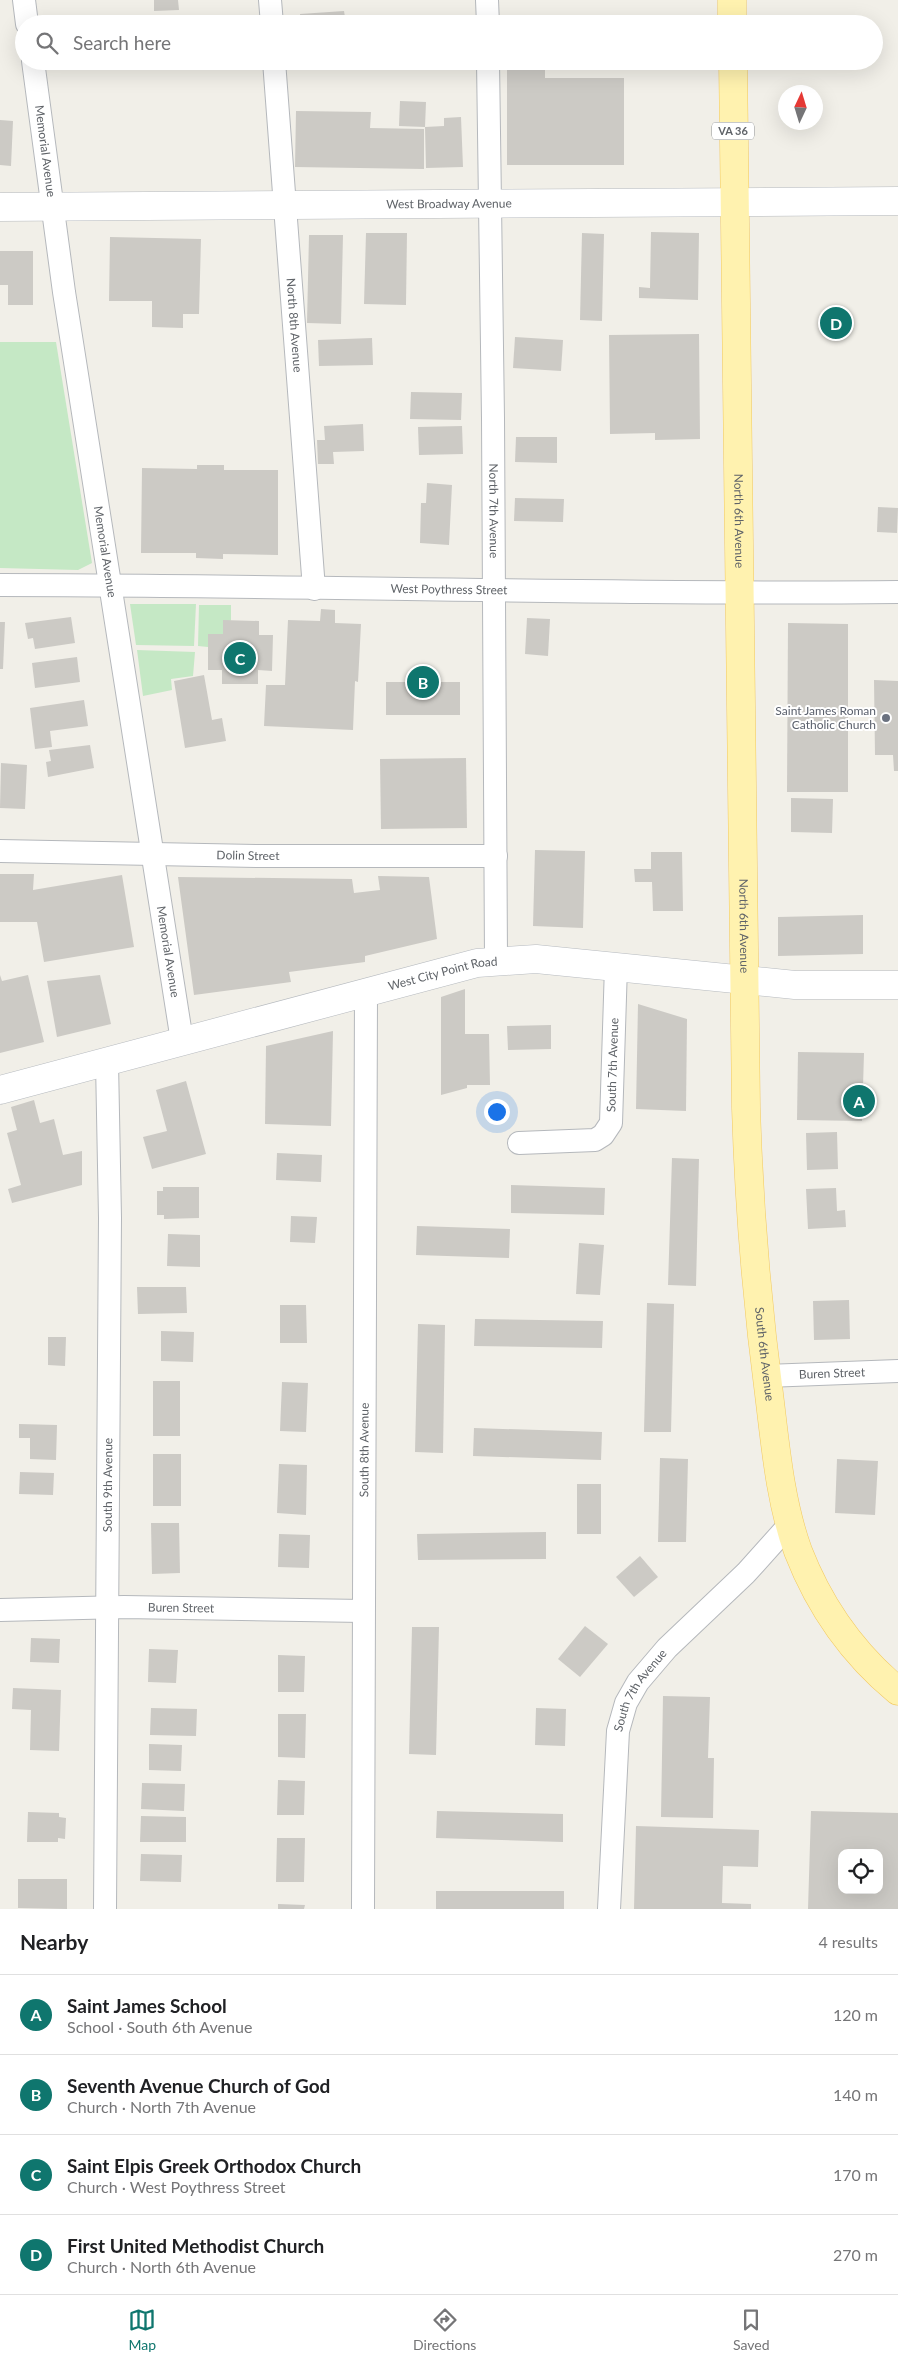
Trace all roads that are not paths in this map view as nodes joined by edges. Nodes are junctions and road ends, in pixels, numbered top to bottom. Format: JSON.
{"nodes":[{"id":1,"x":24,"y":0,"type":"edge"},
{"id":2,"x":270,"y":0,"type":"edge"},
{"id":3,"x":487,"y":0,"type":"edge"},
{"id":4,"x":732,"y":0,"type":"edge"},
{"id":5,"x":26,"y":15,"type":"edge"},
{"id":6,"x":271,"y":15,"type":"edge"},
{"id":7,"x":488,"y":15,"type":"edge"},
{"id":8,"x":732,"y":15,"type":"edge"},
{"id":9,"x":34,"y":70,"type":"edge"},
{"id":10,"x":275,"y":70,"type":"edge"},
{"id":11,"x":488,"y":70,"type":"edge"},
{"id":12,"x":732,"y":70,"type":"edge"},
{"id":13,"x":734,"y":200,"type":"junction"},
{"id":14,"x":898,"y":201,"type":"edge"},
{"id":15,"x":489,"y":203,"type":"junction"},
{"id":16,"x":285,"y":204,"type":"junction"},
{"id":17,"x":53,"y":206,"type":"junction"},
{"id":18,"x":0,"y":207,"type":"edge"},
{"id":19,"x":0,"y":585,"type":"edge"},
{"id":20,"x":109,"y":585,"type":"junction"},
{"id":21,"x":314,"y":588,"type":"junction"},
{"id":22,"x":494,"y":591,"type":"junction"},
{"id":23,"x":741,"y":592,"type":"junction"},
{"id":24,"x":898,"y":592,"type":"edge"},
{"id":25,"x":0,"y":851,"type":"edge"},
{"id":26,"x":152,"y":854,"type":"junction"},
{"id":27,"x":496,"y":856,"type":"junction"},
{"id":28,"x":496,"y":960,"type":"junction"},
{"id":29,"x":616,"y":966,"type":"junction"},
{"id":30,"x":744,"y":980,"type":"junction"},
{"id":31,"x":898,"y":985,"type":"edge"},
{"id":32,"x":366,"y":993,"type":"junction"},
{"id":33,"x":182,"y":1042,"type":"junction"},
{"id":34,"x":107,"y":1062,"type":"junction"},
{"id":35,"x":0,"y":1090,"type":"edge"},
{"id":36,"x":519,"y":1144,"type":"dead end"},
{"id":37,"x":898,"y":1371,"type":"edge"},
{"id":38,"x":766,"y":1376,"type":"junction"},
{"id":39,"x":790,"y":1524,"type":"junction"},
{"id":40,"x":107,"y":1608,"type":"junction"},
{"id":41,"x":0,"y":1610,"type":"edge"},
{"id":42,"x":363,"y":1611,"type":"junction"},
{"id":43,"x":898,"y":1691,"type":"edge"},
{"id":44,"x":105,"y":1909,"type":"edge"},
{"id":45,"x":363,"y":1909,"type":"edge"},
{"id":46,"x":609,"y":1909,"type":"edge"}],
"edges":[{"from":1,"to":5,"type":"street"},
{"from":2,"to":6,"type":"street"},
{"from":3,"to":7,"type":"street"},
{"from":4,"to":8,"type":"main road"},
{"from":9,"to":17,"type":"street","name":"Memorial Avenue"},
{"from":10,"to":16,"type":"street","name":"North 8th Avenue"},
{"from":11,"to":15,"type":"street","name":"North 7th Avenue"},
{"from":12,"to":13,"type":"main road","name":"North 6th Avenue","number":"VA 36"},
{"from":13,"to":14,"type":"street","name":"West Broadway Avenue"},
{"from":13,"to":15,"type":"street","name":"West Broadway Avenue"},
{"from":13,"to":23,"type":"main road","name":"North 6th Avenue"},
{"from":15,"to":16,"type":"street","name":"West Broadway Avenue"},
{"from":15,"to":22,"type":"street","name":"North 7th Avenue"},
{"from":16,"to":17,"type":"street","name":"West Broadway Avenue"},
{"from":16,"to":21,"type":"street","name":"North 8th Avenue"},
{"from":17,"to":18,"type":"street","name":"West Broadway Avenue"},
{"from":17,"to":20,"type":"street","name":"Memorial Avenue"},
{"from":19,"to":20,"type":"street","name":"West Poythress Street"},
{"from":20,"to":21,"type":"street","name":"West Poythress Street"},
{"from":20,"to":26,"type":"street","name":"Memorial Avenue"},
{"from":21,"to":22,"type":"street","name":"West Poythress Street"},
{"from":22,"to":23,"type":"street","name":"West Poythress Street"},
{"from":22,"to":27,"type":"street","name":"North 7th Avenue"},
{"from":23,"to":24,"type":"street","name":"West Poythress Street"},
{"from":23,"to":30,"type":"main road","name":"North 6th Avenue"},
{"from":25,"to":26,"type":"street","name":"Dolin Street"},
{"from":26,"to":27,"type":"street","name":"Dolin Street"},
{"from":26,"to":33,"type":"street","name":"Memorial Avenue"},
{"from":27,"to":28,"type":"street","name":"North 7th Avenue"},
{"from":28,"to":29,"type":"street","name":"West City Point Road"},
{"from":28,"to":32,"type":"street","name":"West City Point Road"},
{"from":29,"to":30,"type":"street","name":"West City Point Road"},
{"from":29,"to":36,"type":"street","name":"South 7th Avenue"},
{"from":30,"to":31,"type":"street","name":"West City Point Road"},
{"from":30,"to":38,"type":"main road","name":"South 6th Avenue"},
{"from":32,"to":33,"type":"street","name":"West City Point Road"},
{"from":32,"to":42,"type":"street","name":"South 8th Avenue"},
{"from":33,"to":34,"type":"street","name":"West City Point Road"},
{"from":34,"to":35,"type":"street","name":"West City Point Road"},
{"from":34,"to":40,"type":"street","name":"South 9th Avenue"},
{"from":37,"to":38,"type":"street","name":"Buren Street"},
{"from":38,"to":39,"type":"main road","name":"South 6th Avenue"},
{"from":39,"to":43,"type":"main road","name":"South 6th Avenue"},
{"from":39,"to":46,"type":"street","name":"South 7th Avenue"},
{"from":40,"to":41,"type":"street","name":"Buren Street"},
{"from":40,"to":42,"type":"street","name":"Buren Street"},
{"from":40,"to":44,"type":"street","name":"South 9th Avenue"},
{"from":42,"to":45,"type":"street","name":"South 8th Avenue"}]}
